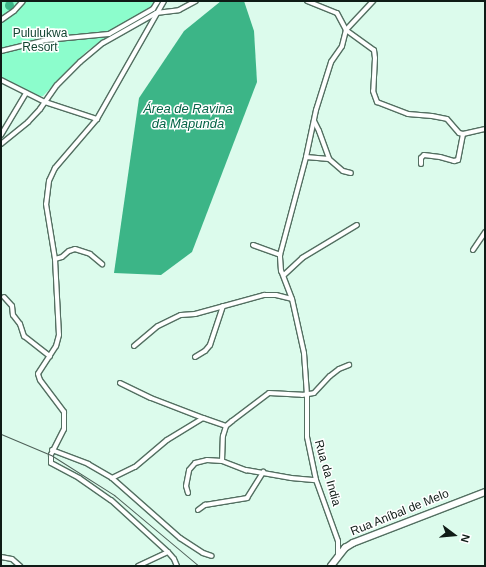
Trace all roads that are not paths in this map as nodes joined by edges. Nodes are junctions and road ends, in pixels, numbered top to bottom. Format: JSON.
{"nodes":[{"id":1,"x":23,"y":1,"type":"edge"},
{"id":2,"x":158,"y":1,"type":"edge"},
{"id":3,"x":164,"y":1,"type":"edge"},
{"id":4,"x":196,"y":1,"type":"edge"},
{"id":5,"x":307,"y":1,"type":"edge"},
{"id":6,"x":373,"y":1,"type":"edge"},
{"id":7,"x":156,"y":14,"type":"junction"},
{"id":8,"x":1,"y":20,"type":"edge"},
{"id":9,"x":346,"y":30,"type":"junction"},
{"id":10,"x":1,"y":50,"type":"edge"},
{"id":11,"x":1,"y":80,"type":"edge"},
{"id":12,"x":26,"y":93,"type":"junction"},
{"id":13,"x":45,"y":102,"type":"junction"},
{"id":14,"x":97,"y":120,"type":"junction"},
{"id":15,"x":1,"y":121,"type":"edge"},
{"id":16,"x":313,"y":121,"type":"junction"},
{"id":17,"x":6,"y":124,"type":"junction"},
{"id":18,"x":485,"y":129,"type":"edge"},
{"id":19,"x":464,"y":134,"type":"junction"},
{"id":20,"x":1,"y":135,"type":"edge"},
{"id":21,"x":1,"y":144,"type":"edge"},
{"id":22,"x":306,"y":157,"type":"junction"},
{"id":23,"x":329,"y":159,"type":"junction"},
{"id":24,"x":421,"y":164,"type":"dead end"},
{"id":25,"x":351,"y":173,"type":"dead end"},
{"id":26,"x":357,"y":225,"type":"dead end"},
{"id":27,"x":485,"y":232,"type":"edge"},
{"id":28,"x":253,"y":245,"type":"dead end"},
{"id":29,"x":473,"y":250,"type":"dead end"},
{"id":30,"x":280,"y":255,"type":"junction"},
{"id":31,"x":55,"y":259,"type":"junction"},
{"id":32,"x":102,"y":264,"type":"dead end"},
{"id":33,"x":284,"y":275,"type":"junction"},
{"id":34,"x":4,"y":297,"type":"dead end"},
{"id":35,"x":292,"y":299,"type":"junction"},
{"id":36,"x":223,"y":306,"type":"junction"},
{"id":37,"x":134,"y":346,"type":"dead end"},
{"id":38,"x":50,"y":356,"type":"junction"},
{"id":39,"x":195,"y":357,"type":"dead end"},
{"id":40,"x":349,"y":365,"type":"dead end"},
{"id":41,"x":120,"y":383,"type":"dead end"},
{"id":42,"x":307,"y":394,"type":"junction"},
{"id":43,"x":203,"y":418,"type":"junction"},
{"id":44,"x":226,"y":426,"type":"junction"},
{"id":45,"x":52,"y":450,"type":"junction"},
{"id":46,"x":222,"y":461,"type":"junction"},
{"id":47,"x":262,"y":472,"type":"junction"},
{"id":48,"x":112,"y":478,"type":"junction"},
{"id":49,"x":316,"y":480,"type":"junction"},
{"id":50,"x":485,"y":492,"type":"edge"},
{"id":51,"x":188,"y":493,"type":"dead end"},
{"id":52,"x":198,"y":510,"type":"dead end"},
{"id":53,"x":168,"y":552,"type":"junction"},
{"id":54,"x":212,"y":556,"type":"dead end"},
{"id":55,"x":338,"y":556,"type":"junction"},
{"id":56,"x":1,"y":557,"type":"edge"},
{"id":57,"x":20,"y":566,"type":"edge"},
{"id":58,"x":138,"y":566,"type":"edge"},
{"id":59,"x":177,"y":566,"type":"edge"},
{"id":60,"x":331,"y":566,"type":"edge"}],
"edges":[{"from":1,"to":8,"type":"street"},
{"from":2,"to":10,"type":"street"},
{"from":3,"to":7,"type":"street"},
{"from":4,"to":7,"type":"street"},
{"from":5,"to":9,"type":"street"},
{"from":6,"to":9,"type":"street"},
{"from":7,"to":13,"type":"street"},
{"from":7,"to":14,"type":"street"},
{"from":9,"to":16,"type":"street"},
{"from":9,"to":19,"type":"street"},
{"from":11,"to":12,"type":"street"},
{"from":12,"to":13,"type":"street"},
{"from":12,"to":17,"type":"street"},
{"from":13,"to":14,"type":"street"},
{"from":13,"to":21,"type":"street"},
{"from":14,"to":31,"type":"street"},
{"from":15,"to":17,"type":"street"},
{"from":16,"to":22,"type":"street"},
{"from":16,"to":23,"type":"street"},
{"from":17,"to":20,"type":"street"},
{"from":18,"to":19,"type":"street"},
{"from":19,"to":24,"type":"street"},
{"from":22,"to":23,"type":"street"},
{"from":22,"to":30,"type":"street"},
{"from":23,"to":25,"type":"street"},
{"from":26,"to":33,"type":"street"},
{"from":27,"to":29,"type":"street"},
{"from":28,"to":30,"type":"street"},
{"from":30,"to":33,"type":"street","name":"Rua da India"},
{"from":31,"to":32,"type":"street"},
{"from":31,"to":38,"type":"street"},
{"from":33,"to":35,"type":"street","name":"Rua da India"},
{"from":34,"to":38,"type":"street"},
{"from":35,"to":36,"type":"street"},
{"from":35,"to":42,"type":"street","name":"Rua da India"},
{"from":36,"to":37,"type":"street"},
{"from":36,"to":39,"type":"street"},
{"from":38,"to":45,"type":"street"},
{"from":40,"to":42,"type":"street"},
{"from":41,"to":43,"type":"street"},
{"from":42,"to":44,"type":"street"},
{"from":42,"to":49,"type":"street","name":"Rua da India"},
{"from":43,"to":44,"type":"street"},
{"from":43,"to":48,"type":"street"},
{"from":44,"to":46,"type":"street"},
{"from":45,"to":48,"type":"street"},
{"from":45,"to":53,"type":"street"},
{"from":46,"to":47,"type":"street"},
{"from":46,"to":51,"type":"street"},
{"from":47,"to":49,"type":"street"},
{"from":47,"to":52,"type":"street"},
{"from":48,"to":54,"type":"street"},
{"from":49,"to":55,"type":"street","name":"Rua da India"},
{"from":50,"to":55,"type":"street","name":"Rua Aníbal de Melo"},
{"from":53,"to":58,"type":"street"},
{"from":53,"to":59,"type":"street"},
{"from":55,"to":60,"type":"street","name":"Rua Aníbal de Melo"},
{"from":56,"to":57,"type":"street"}]}
